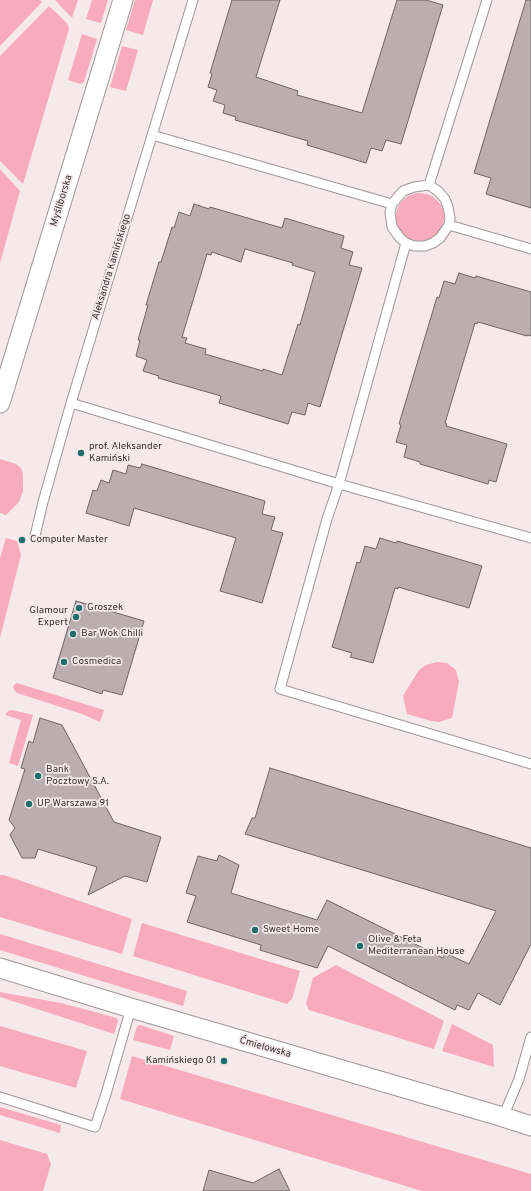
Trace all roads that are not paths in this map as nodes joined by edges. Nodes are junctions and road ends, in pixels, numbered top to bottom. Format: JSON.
{"nodes":[{"id":1,"x":123,"y":0,"type":"edge"},
{"id":2,"x":193,"y":0,"type":"edge"},
{"id":3,"x":487,"y":0,"type":"edge"},
{"id":4,"x":152,"y":135,"type":"junction"},
{"id":5,"x":429,"y":185,"type":"junction"},
{"id":6,"x":392,"y":204,"type":"junction"},
{"id":7,"x":449,"y":225,"type":"junction"},
{"id":8,"x":406,"y":243,"type":"junction"},
{"id":9,"x":531,"y":249,"type":"edge"},
{"id":10,"x":0,"y":403,"type":"edge"},
{"id":11,"x":71,"y":404,"type":"junction"},
{"id":12,"x":339,"y":484,"type":"junction"},
{"id":13,"x":35,"y":536,"type":"dead end"},
{"id":14,"x":531,"y":538,"type":"edge"},
{"id":15,"x":531,"y":764,"type":"edge"},
{"id":16,"x":0,"y":968,"type":"edge"},
{"id":17,"x":131,"y":1008,"type":"junction"},
{"id":18,"x":531,"y":1037,"type":"edge"},
{"id":19,"x":0,"y":1097,"type":"edge"},
{"id":20,"x":503,"y":1117,"type":"junction"},
{"id":21,"x":531,"y":1126,"type":"edge"}],
"edges":[{"from":1,"to":10,"type":"street","name":"Myśliborska"},
{"from":2,"to":4,"type":"lane","name":"Aleksandra Kamińskiego"},
{"from":3,"to":5,"type":"lane"},
{"from":4,"to":6,"type":"lane"},
{"from":4,"to":11,"type":"lane","name":"Aleksandra Kamińskiego"},
{"from":5,"to":6,"type":"lane"},
{"from":5,"to":7,"type":"lane"},
{"from":6,"to":8,"type":"lane"},
{"from":7,"to":8,"type":"lane"},
{"from":7,"to":9,"type":"lane"},
{"from":8,"to":12,"type":"lane"},
{"from":11,"to":12,"type":"lane"},
{"from":11,"to":13,"type":"lane","name":"Aleksandra Kamińskiego"},
{"from":12,"to":14,"type":"lane"},
{"from":12,"to":15,"type":"lane"},
{"from":16,"to":17,"type":"street","name":"Ćmielowska"},
{"from":17,"to":19,"type":"lane"},
{"from":17,"to":20,"type":"street","name":"Ćmielowska"},
{"from":18,"to":20,"type":"lane"},
{"from":20,"to":21,"type":"street","name":"Ćmielowska"}]}
